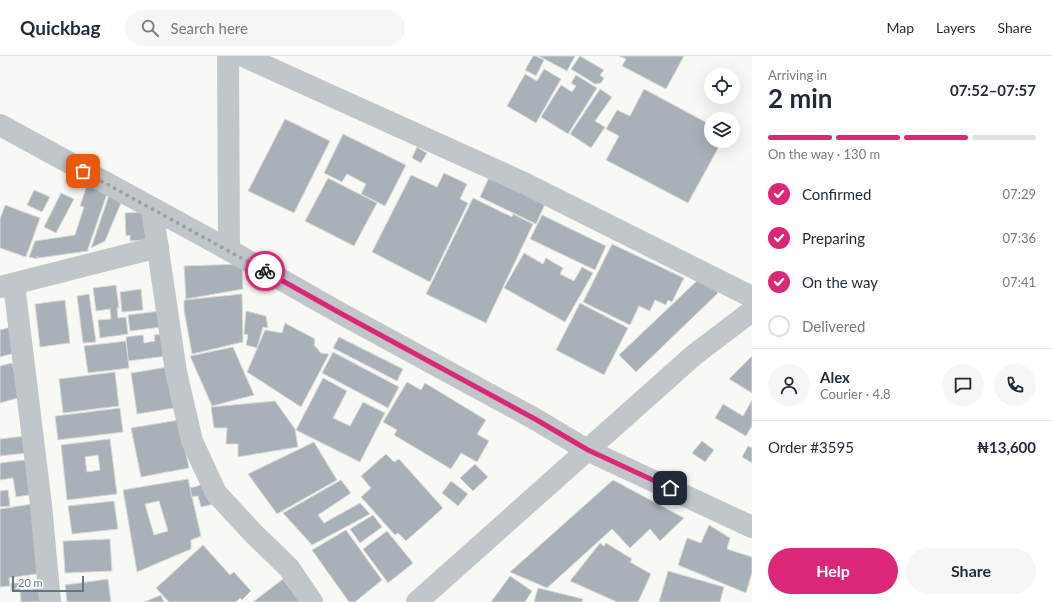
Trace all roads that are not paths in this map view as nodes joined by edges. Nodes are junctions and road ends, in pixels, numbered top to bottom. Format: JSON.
{"nodes":[{"id":1,"x":228,"y":56,"type":"edge"},
{"id":2,"x":243,"y":56,"type":"edge"},
{"id":3,"x":0,"y":125,"type":"edge"},
{"id":4,"x":152,"y":210,"type":"junction"},
{"id":5,"x":158,"y":247,"type":"junction"},
{"id":6,"x":229,"y":250,"type":"junction"},
{"id":7,"x":7,"y":286,"type":"edge"},
{"id":8,"x":752,"y":297,"type":"edge"},
{"id":9,"x":752,"y":311,"type":"edge"},
{"id":10,"x":588,"y":450,"type":"junction"},
{"id":11,"x":752,"y":527,"type":"edge"},
{"id":12,"x":50,"y":602,"type":"edge"},
{"id":13,"x":312,"y":602,"type":"edge"},
{"id":14,"x":417,"y":602,"type":"edge"}],
"edges":[{"from":1,"to":6,"type":"street"},
{"from":2,"to":8,"type":"street"},
{"from":3,"to":4,"type":"street"},
{"from":4,"to":5,"type":"street"},
{"from":4,"to":6,"type":"street"},
{"from":5,"to":7,"type":"street"},
{"from":5,"to":13,"type":"street"},
{"from":6,"to":10,"type":"street"},
{"from":7,"to":12,"type":"street"},
{"from":9,"to":10,"type":"street"},
{"from":10,"to":11,"type":"street"},
{"from":10,"to":14,"type":"street"}]}
